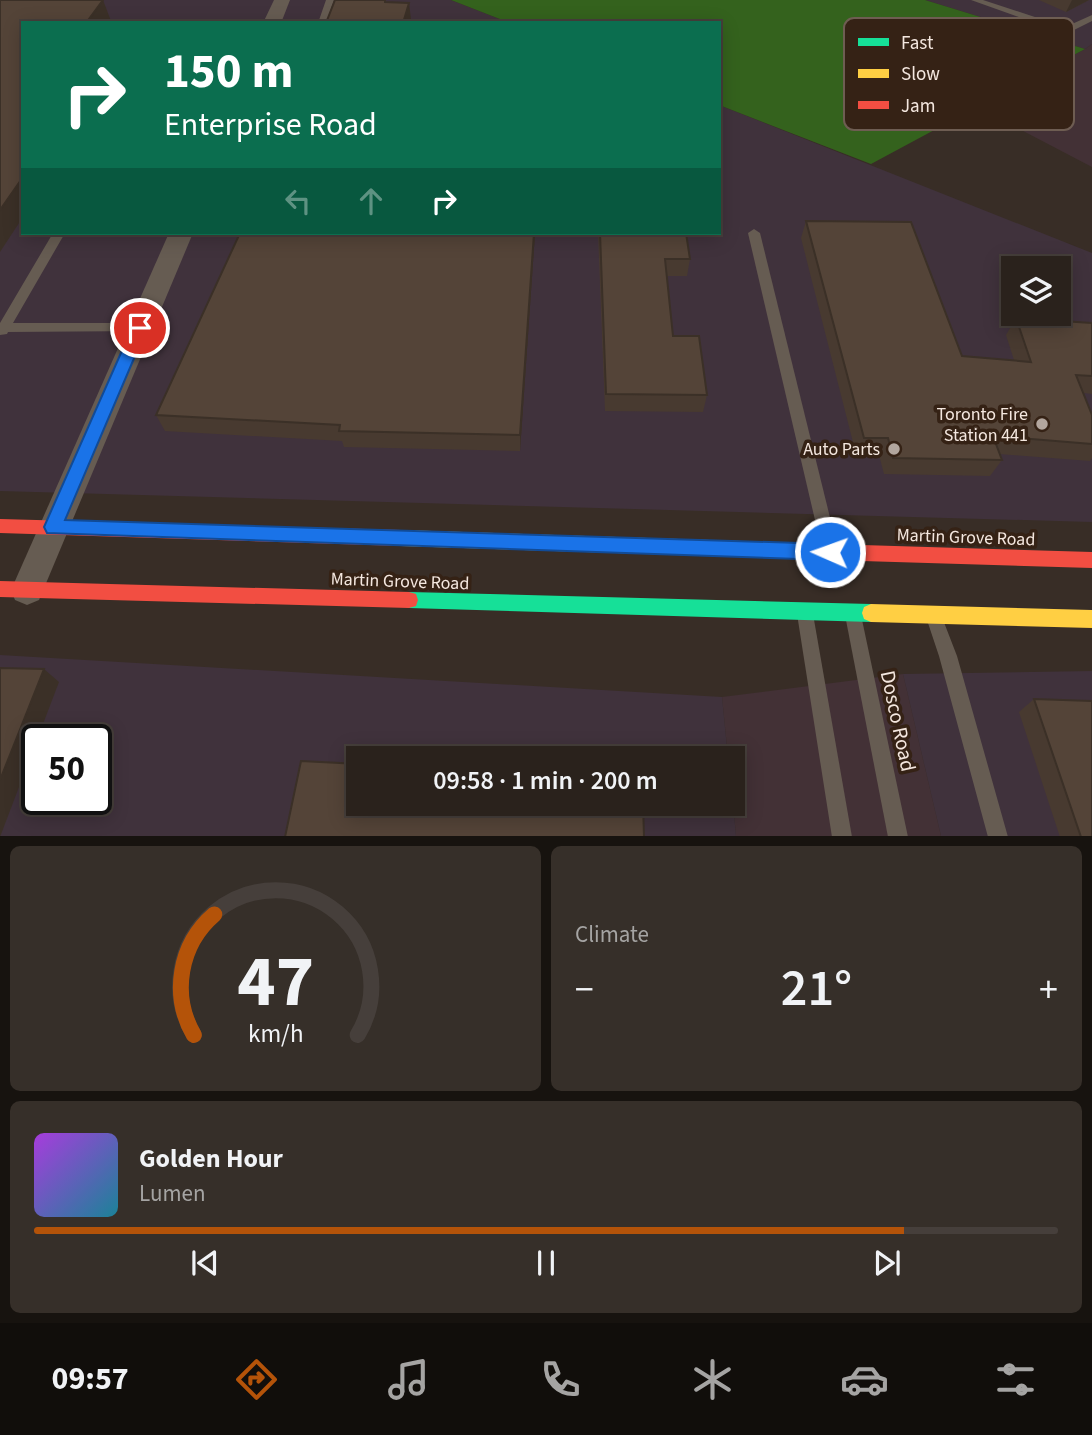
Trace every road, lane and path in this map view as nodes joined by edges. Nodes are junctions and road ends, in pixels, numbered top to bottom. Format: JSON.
{"nodes":[{"id":1,"x":282,"y":0,"type":"edge"},
{"id":2,"x":330,"y":0,"type":"edge"},
{"id":3,"x":975,"y":0,"type":"edge"},
{"id":4,"x":1028,"y":18,"type":"edge"},
{"id":5,"x":1092,"y":18,"type":"edge"},
{"id":6,"x":273,"y":21,"type":"edge"},
{"id":7,"x":323,"y":21,"type":"edge"},
{"id":8,"x":1074,"y":27,"type":"edge"},
{"id":9,"x":754,"y":233,"type":"dead end"},
{"id":10,"x":58,"y":235,"type":"edge"},
{"id":11,"x":180,"y":235,"type":"edge"},
{"id":12,"x":140,"y":328,"type":"junction"},
{"id":13,"x":2,"y":331,"type":"edge"},
{"id":14,"x":0,"y":526,"type":"edge"},
{"id":15,"x":53,"y":527,"type":"junction"},
{"id":16,"x":830,"y":552,"type":"junction"},
{"id":17,"x":1092,"y":560,"type":"edge"},
{"id":18,"x":14,"y":589,"type":"edge"},
{"id":19,"x":804,"y":613,"type":"junction"},
{"id":20,"x":853,"y":614,"type":"junction"},
{"id":21,"x":934,"y":616,"type":"junction"},
{"id":22,"x":1092,"y":619,"type":"edge"},
{"id":23,"x":842,"y":836,"type":"edge"},
{"id":24,"x":898,"y":836,"type":"edge"},
{"id":25,"x":998,"y":836,"type":"edge"}],
"edges":[{"from":1,"to":6,"type":"street"},
{"from":2,"to":7,"type":"lane"},
{"from":3,"to":4,"type":"lane"},
{"from":5,"to":8,"type":"lane"},
{"from":9,"to":16,"type":"lane"},
{"from":10,"to":13,"type":"lane"},
{"from":11,"to":12,"type":"street"},
{"from":12,"to":13,"type":"lane"},
{"from":12,"to":15,"type":"street"},
{"from":14,"to":15,"type":"main road","name":"Martin Grove Road"},
{"from":15,"to":16,"type":"main road","name":"Martin Grove Road"},
{"from":15,"to":18,"type":"street"},
{"from":16,"to":17,"type":"main road","name":"Martin Grove Road"},
{"from":18,"to":19,"type":"main road","name":"Martin Grove Road"},
{"from":19,"to":20,"type":"main road","name":"Martin Grove Road"},
{"from":19,"to":23,"type":"lane"},
{"from":20,"to":21,"type":"main road","name":"Martin Grove Road"},
{"from":20,"to":24,"type":"lane","name":"Dosco Road"},
{"from":21,"to":22,"type":"main road","name":"Martin Grove Road"},
{"from":21,"to":25,"type":"lane"}]}
